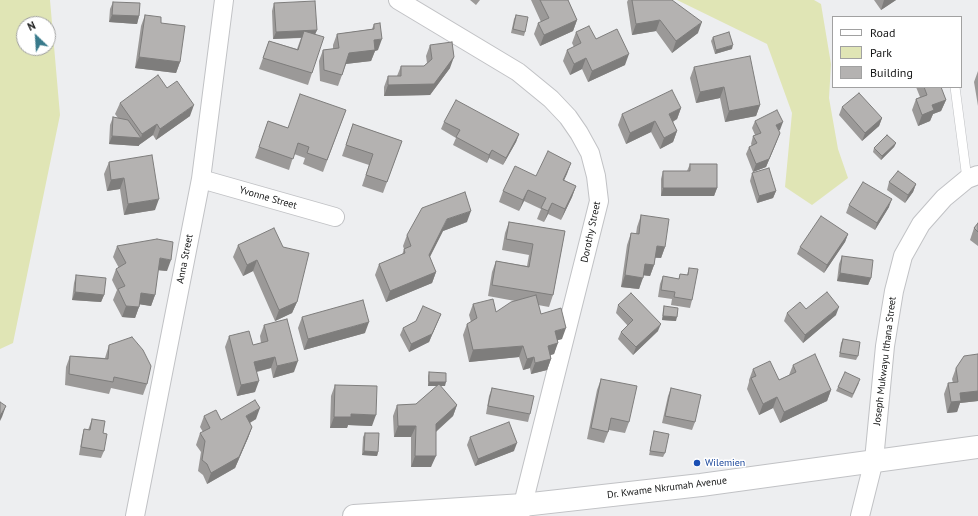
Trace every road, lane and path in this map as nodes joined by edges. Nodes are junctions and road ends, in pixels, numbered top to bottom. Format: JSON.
{"nodes":[{"id":1,"x":224,"y":0,"type":"edge"},
{"id":2,"x":398,"y":0,"type":"edge"},
{"id":3,"x":955,"y":88,"type":"edge"},
{"id":4,"x":972,"y":177,"type":"edge"},
{"id":5,"x":201,"y":179,"type":"junction"},
{"id":6,"x":335,"y":217,"type":"dead end"},
{"id":7,"x":978,"y":447,"type":"edge"},
{"id":8,"x":874,"y":460,"type":"junction"},
{"id":9,"x":522,"y":511,"type":"edge"},
{"id":10,"x":135,"y":516,"type":"edge"},
{"id":11,"x":354,"y":516,"type":"edge"},
{"id":12,"x":860,"y":516,"type":"edge"}],
"edges":[{"from":1,"to":5,"type":"street","name":"Anna Street"},
{"from":2,"to":9,"type":"street","name":"Dorothy Street"},
{"from":3,"to":4,"type":"lane"},
{"from":4,"to":8,"type":"street","name":"Joseph Mukwayu Ithana Street"},
{"from":5,"to":6,"type":"street","name":"Yvonne Street"},
{"from":5,"to":10,"type":"street","name":"Anna Street"},
{"from":7,"to":8,"type":"street","name":"Dr. Kwame Nkrumah Avenue"},
{"from":8,"to":9,"type":"street","name":"Dr. Kwame Nkrumah Avenue"},
{"from":8,"to":12,"type":"street","name":"Joseph Mukwayu Ithana Street"},
{"from":9,"to":11,"type":"street","name":"Dr. Kwame Nkrumah Avenue"}]}
